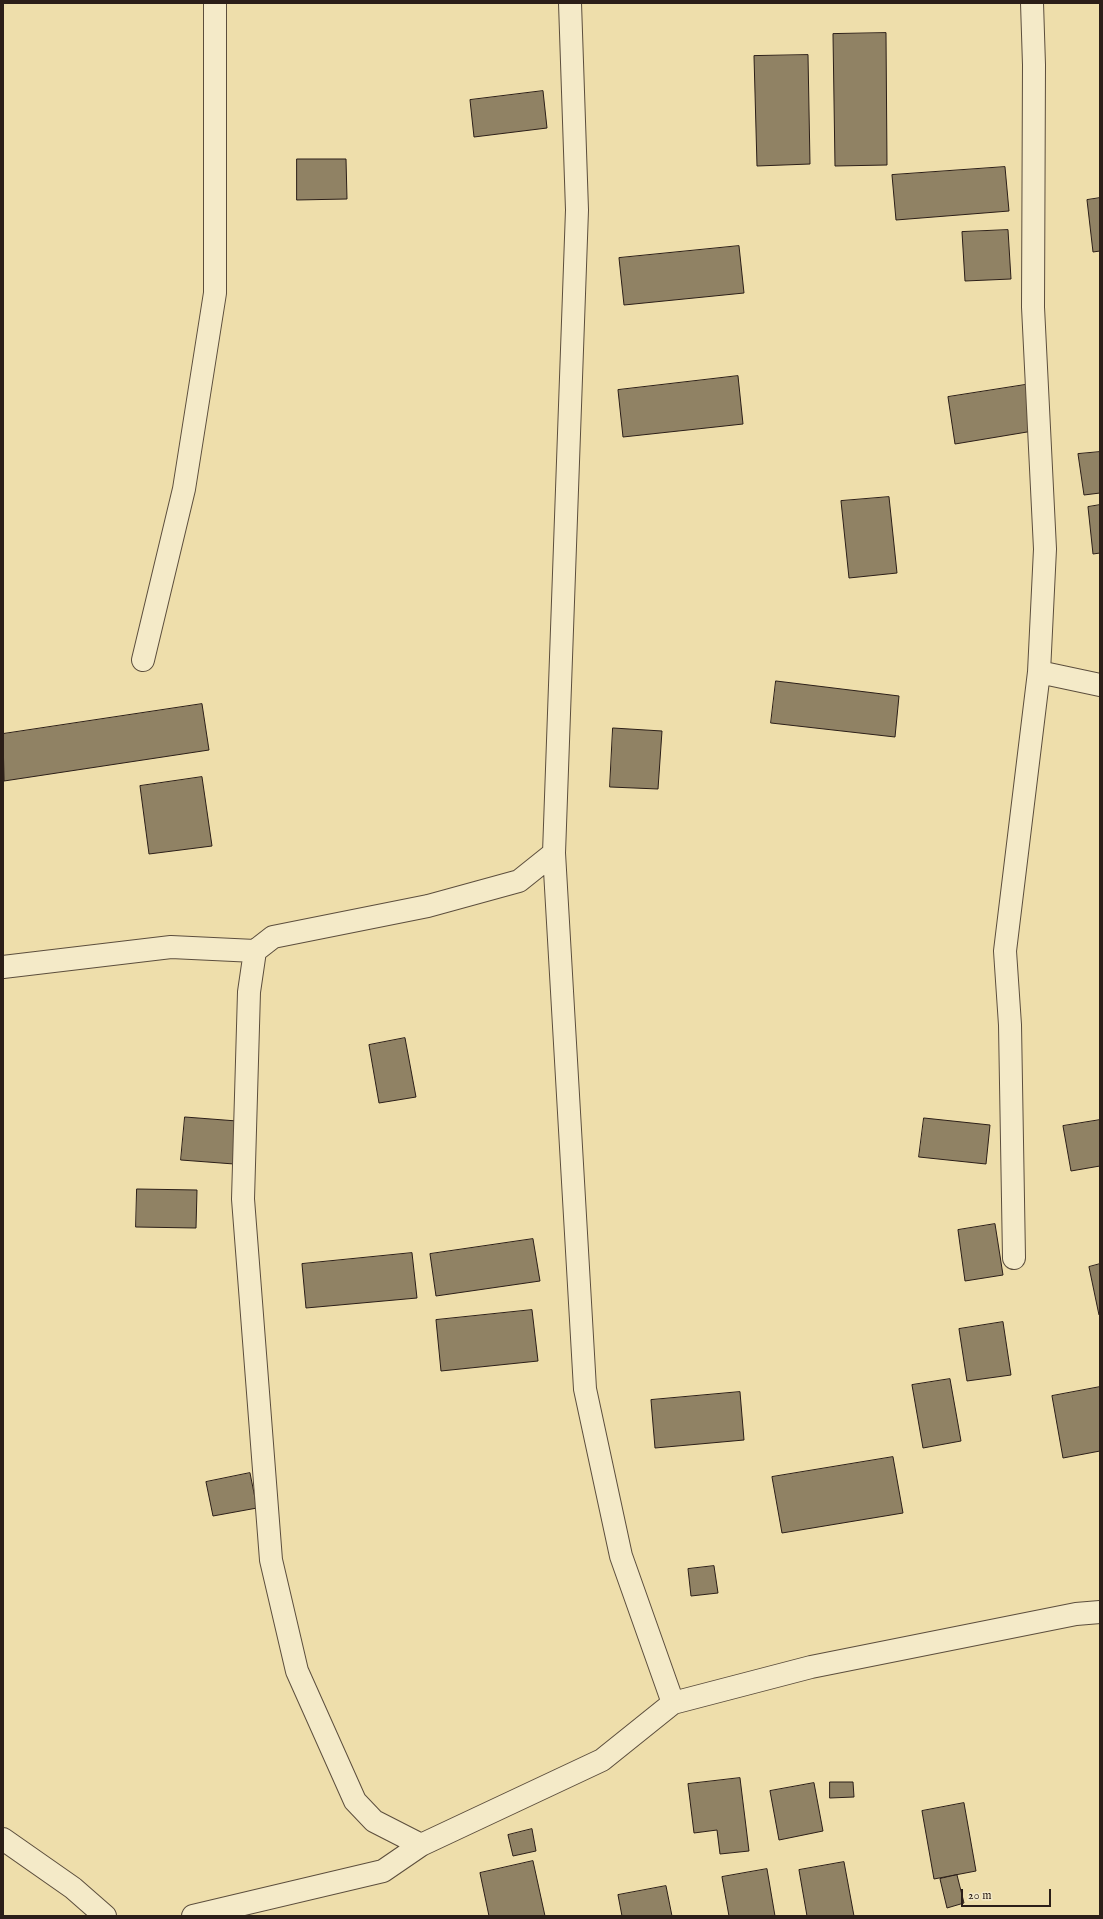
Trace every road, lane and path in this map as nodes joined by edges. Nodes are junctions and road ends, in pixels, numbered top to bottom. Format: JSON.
{"nodes":[{"id":1,"x":215,"y":3,"type":"edge"},
{"id":2,"x":570,"y":3,"type":"edge"},
{"id":3,"x":1032,"y":3,"type":"edge"},
{"id":4,"x":143,"y":660,"type":"dead end"},
{"id":5,"x":1039,"y":672,"type":"junction"},
{"id":6,"x":1100,"y":685,"type":"edge"},
{"id":7,"x":554,"y":853,"type":"junction"},
{"id":8,"x":255,"y":951,"type":"junction"},
{"id":9,"x":3,"y":967,"type":"edge"},
{"id":10,"x":1014,"y":1258,"type":"dead end"},
{"id":11,"x":1100,"y":1612,"type":"edge"},
{"id":12,"x":673,"y":1703,"type":"junction"},
{"id":13,"x":3,"y":1839,"type":"edge"},
{"id":14,"x":421,"y":1845,"type":"junction"},
{"id":15,"x":105,"y":1916,"type":"edge"},
{"id":16,"x":193,"y":1916,"type":"edge"}],
"edges":[{"from":1,"to":4,"type":"street"},
{"from":2,"to":7,"type":"street"},
{"from":3,"to":5,"type":"street"},
{"from":5,"to":6,"type":"street"},
{"from":5,"to":10,"type":"street"},
{"from":7,"to":8,"type":"street"},
{"from":7,"to":12,"type":"street"},
{"from":8,"to":9,"type":"street"},
{"from":8,"to":14,"type":"street"},
{"from":11,"to":12,"type":"street"},
{"from":12,"to":14,"type":"street"},
{"from":13,"to":15,"type":"street"},
{"from":14,"to":16,"type":"street"}]}
